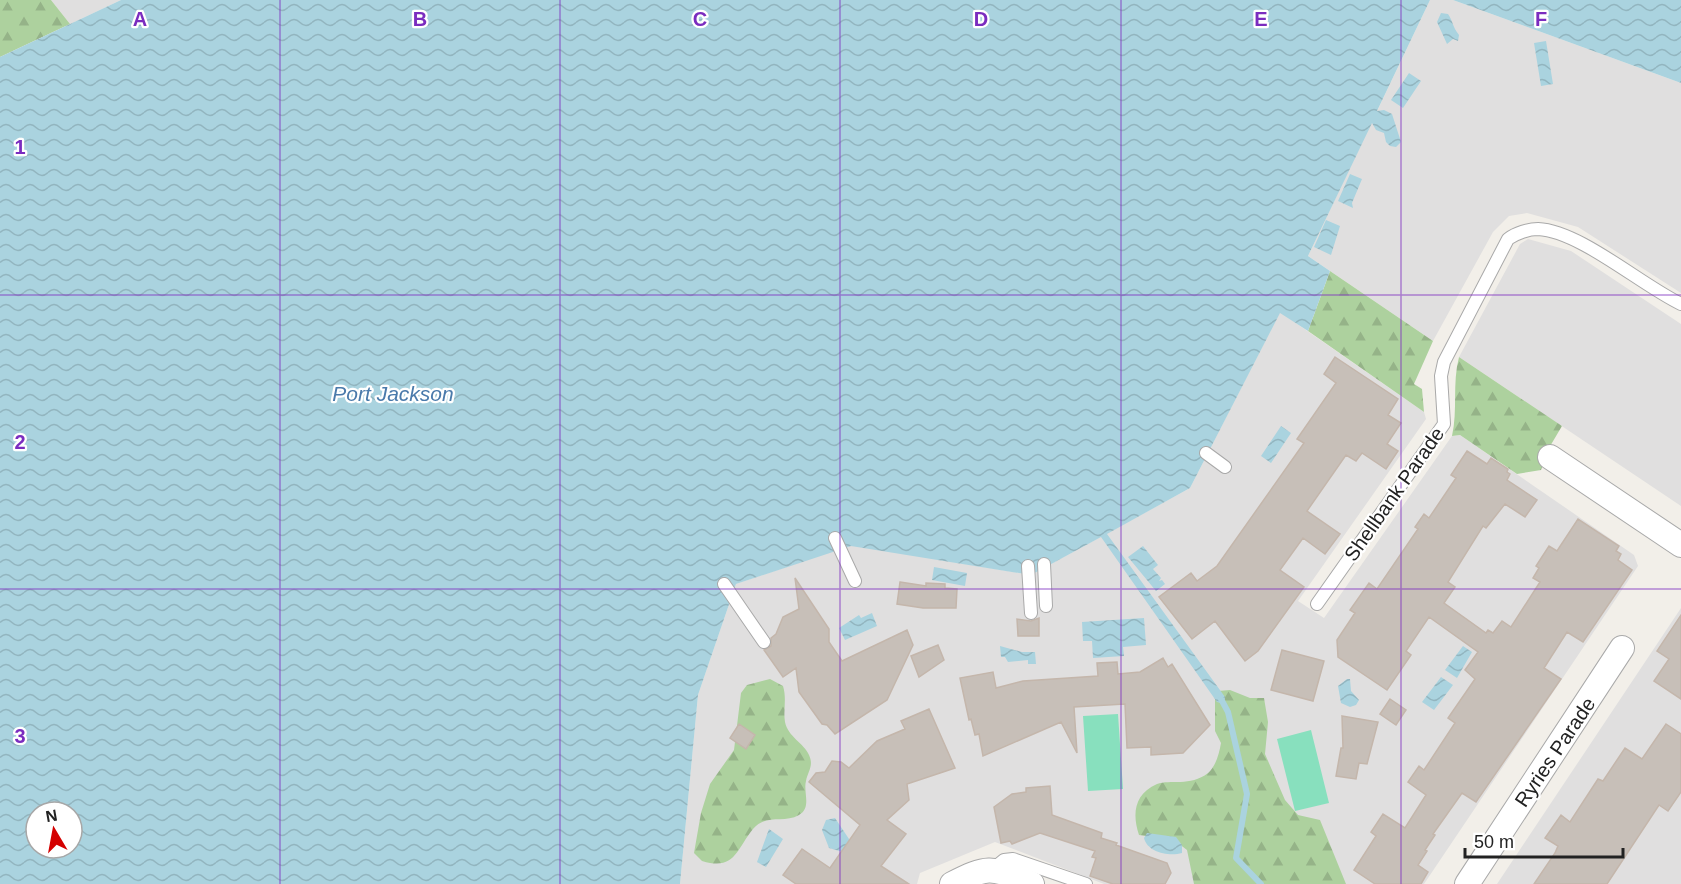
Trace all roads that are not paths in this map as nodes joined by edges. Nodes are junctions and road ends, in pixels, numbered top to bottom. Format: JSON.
{"nodes":[{"id":1,"x":1681,"y":304,"type":"edge"},
{"id":2,"x":1206,"y":453,"type":"dead end"},
{"id":3,"x":1550,"y":457,"type":"dead end"},
{"id":4,"x":1225,"y":466,"type":"dead end"},
{"id":5,"x":835,"y":538,"type":"dead end"},
{"id":6,"x":1681,"y":545,"type":"edge"},
{"id":7,"x":1044,"y":564,"type":"dead end"},
{"id":8,"x":1028,"y":566,"type":"dead end"},
{"id":9,"x":855,"y":581,"type":"dead end"},
{"id":10,"x":724,"y":584,"type":"dead end"},
{"id":11,"x":1317,"y":604,"type":"dead end"},
{"id":12,"x":1046,"y":606,"type":"dead end"},
{"id":13,"x":1031,"y":613,"type":"dead end"},
{"id":14,"x":764,"y":642,"type":"dead end"},
{"id":15,"x":1622,"y":648,"type":"dead end"},
{"id":16,"x":993,"y":869,"type":"junction"},
{"id":17,"x":952,"y":884,"type":"edge"},
{"id":18,"x":1032,"y":884,"type":"edge"},
{"id":19,"x":1086,"y":884,"type":"edge"},
{"id":20,"x":1467,"y":884,"type":"edge"}],
"edges":[{"from":1,"to":11,"type":"lane","name":"Shellbank Parade"},
{"from":2,"to":4,"type":"lane"},
{"from":3,"to":6,"type":"street"},
{"from":5,"to":9,"type":"lane"},
{"from":7,"to":12,"type":"lane"},
{"from":8,"to":13,"type":"lane"},
{"from":10,"to":14,"type":"lane"},
{"from":15,"to":20,"type":"street","name":"Ryries Parade"},
{"from":16,"to":17,"type":"street"},
{"from":16,"to":18,"type":"street"},
{"from":16,"to":19,"type":"lane"}]}
